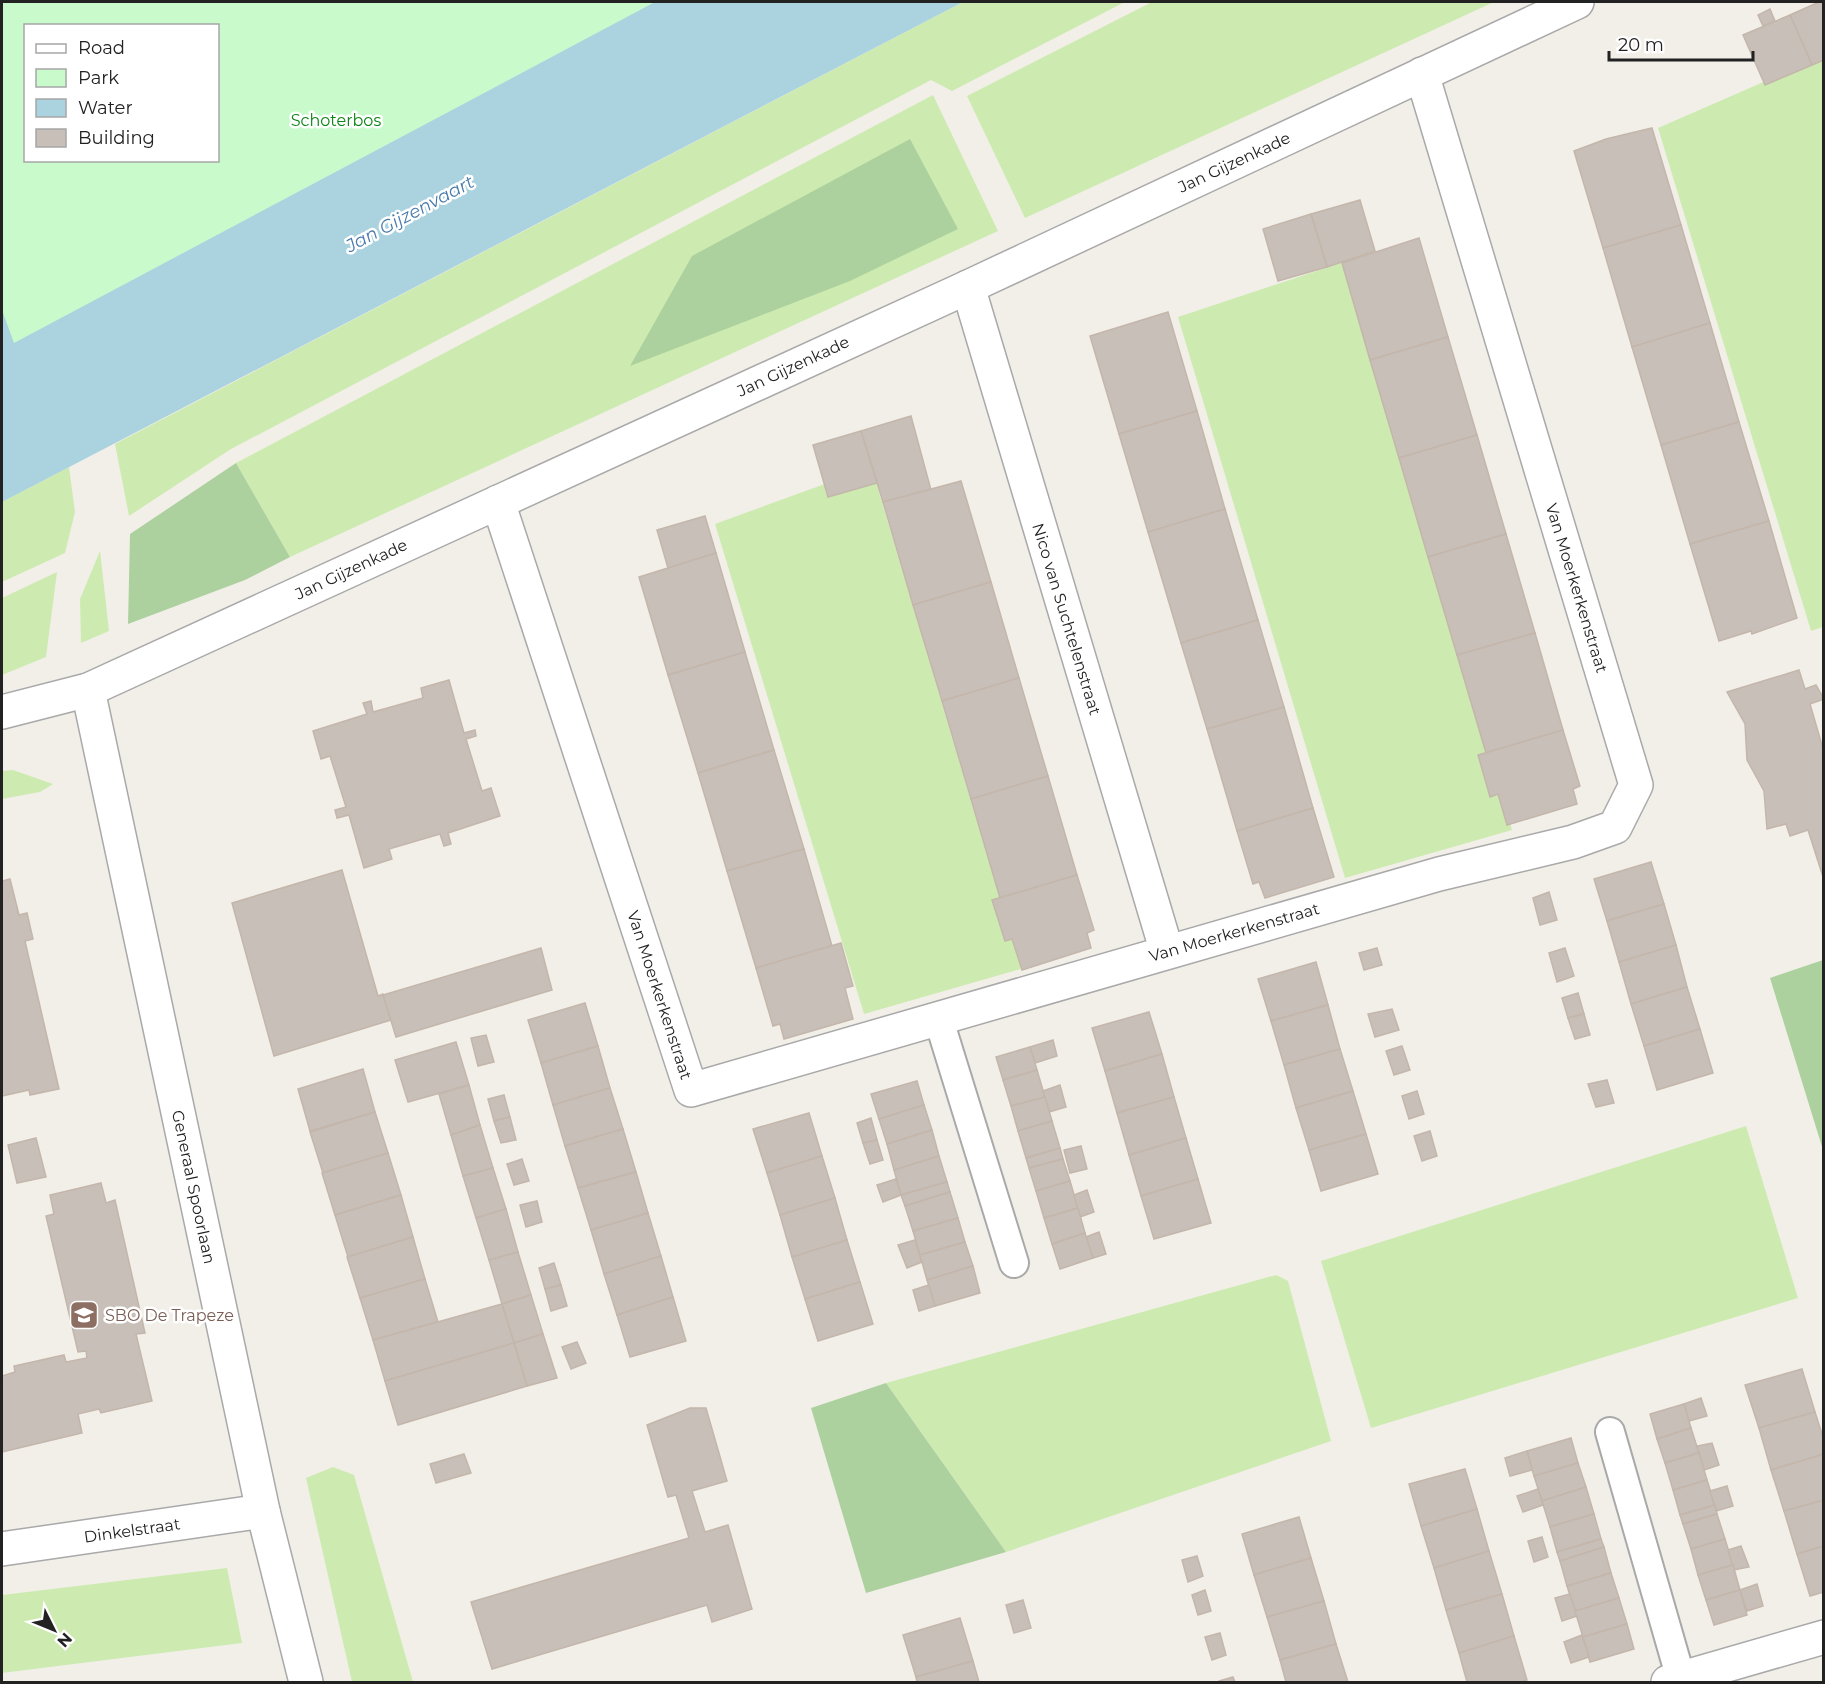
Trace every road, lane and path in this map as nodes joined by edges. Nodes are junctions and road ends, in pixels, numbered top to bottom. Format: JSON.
{"nodes":[{"id":1,"x":1578,"y":2,"type":"edge"},
{"id":2,"x":1422,"y":74,"type":"junction"},
{"id":3,"x":968,"y":287,"type":"junction"},
{"id":4,"x":498,"y":502,"type":"junction"},
{"id":5,"x":88,"y":690,"type":"junction"},
{"id":6,"x":2,"y":712,"type":"edge"},
{"id":7,"x":1167,"y":952,"type":"junction"},
{"id":8,"x":938,"y":1017,"type":"junction"},
{"id":9,"x":1014,"y":1263,"type":"dead end"},
{"id":10,"x":1610,"y":1432,"type":"dead end"},
{"id":11,"x":263,"y":1511,"type":"junction"},
{"id":12,"x":2,"y":1549,"type":"edge"},
{"id":13,"x":1824,"y":1637,"type":"edge"},
{"id":14,"x":1675,"y":1681,"type":"edge"},
{"id":15,"x":306,"y":1683,"type":"edge"}],
"edges":[{"from":1,"to":2,"type":"street","name":"Jan Gijzenkade"},
{"from":2,"to":3,"type":"street","name":"Jan Gijzenkade"},
{"from":2,"to":7,"type":"street","name":"Van Moerkerkenstraat"},
{"from":3,"to":4,"type":"street","name":"Jan Gijzenkade"},
{"from":3,"to":7,"type":"street","name":"Nico van Suchtelenstraat"},
{"from":4,"to":5,"type":"street","name":"Jan Gijzenkade"},
{"from":4,"to":8,"type":"street","name":"Van Moerkerkenstraat"},
{"from":5,"to":6,"type":"street","name":"Jan Gijzenkade"},
{"from":5,"to":11,"type":"street","name":"Generaal Spoorlaan"},
{"from":7,"to":8,"type":"street","name":"Van Moerkerkenstraat"},
{"from":8,"to":9,"type":"lane"},
{"from":10,"to":14,"type":"lane"},
{"from":11,"to":12,"type":"street","name":"Dinkelstraat"},
{"from":11,"to":15,"type":"street","name":"Generaal Spoorlaan"},
{"from":13,"to":14,"type":"street"}]}
